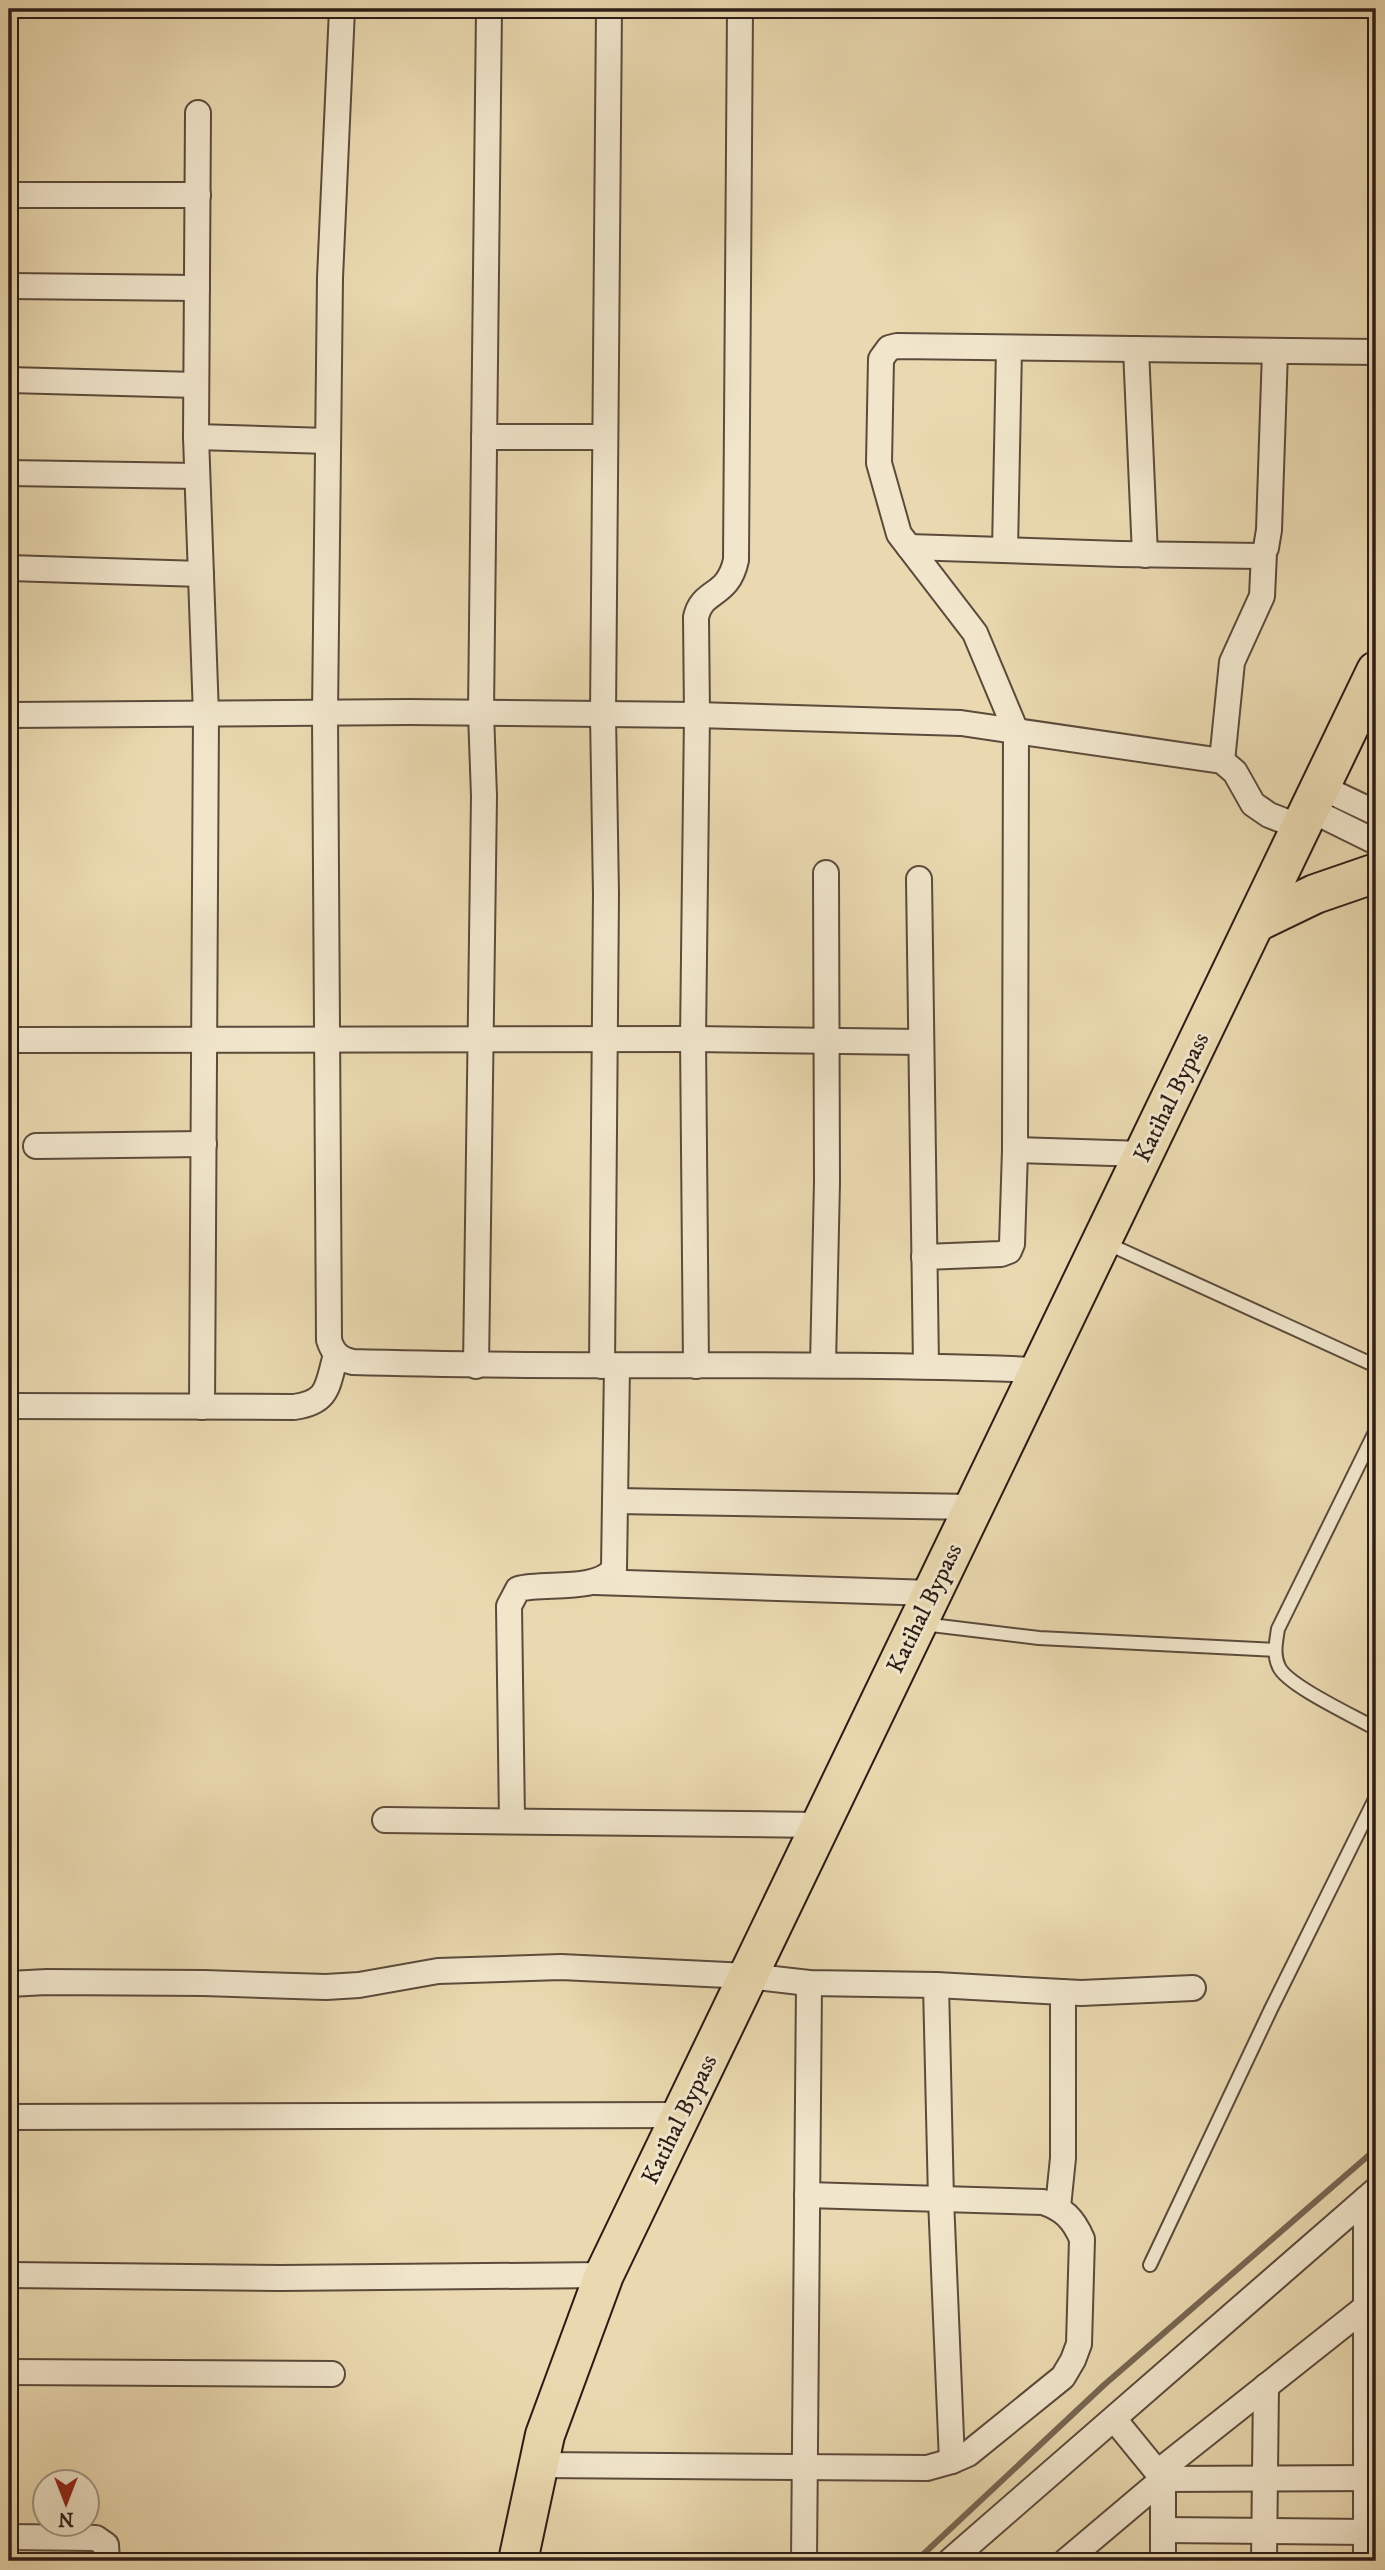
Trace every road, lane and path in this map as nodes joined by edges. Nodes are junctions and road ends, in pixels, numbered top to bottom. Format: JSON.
{"nodes":[{"id":1,"x":342,"y":9,"type":"edge"},
{"id":2,"x":489,"y":9,"type":"edge"},
{"id":3,"x":609,"y":9,"type":"edge"},
{"id":4,"x":740,"y":9,"type":"edge"},
{"id":5,"x":198,"y":113,"type":"dead end"},
{"id":6,"x":9,"y":195,"type":"edge"},
{"id":7,"x":198,"y":195,"type":"junction"},
{"id":8,"x":9,"y":286,"type":"edge"},
{"id":9,"x":197,"y":288,"type":"junction"},
{"id":10,"x":1009,"y":348,"type":"junction"},
{"id":11,"x":1136,"y":349,"type":"junction"},
{"id":12,"x":1275,"y":351,"type":"junction"},
{"id":13,"x":1376,"y":352,"type":"edge"},
{"id":14,"x":9,"y":380,"type":"edge"},
{"id":15,"x":196,"y":385,"type":"junction"},
{"id":16,"x":196,"y":437,"type":"junction"},
{"id":17,"x":484,"y":437,"type":"junction"},
{"id":18,"x":605,"y":437,"type":"junction"},
{"id":19,"x":328,"y":441,"type":"junction"},
{"id":20,"x":9,"y":473,"type":"edge"},
{"id":21,"x":197,"y":476,"type":"junction"},
{"id":22,"x":909,"y":547,"type":"junction"},
{"id":23,"x":1005,"y":550,"type":"junction"},
{"id":24,"x":1264,"y":553,"type":"junction"},
{"id":25,"x":1145,"y":555,"type":"junction"},
{"id":26,"x":9,"y":568,"type":"edge"},
{"id":27,"x":201,"y":574,"type":"junction"},
{"id":28,"x":1376,"y":671,"type":"edge"},
{"id":29,"x":481,"y":713,"type":"junction"},
{"id":30,"x":325,"y":714,"type":"junction"},
{"id":31,"x":9,"y":715,"type":"edge"},
{"id":32,"x":206,"y":715,"type":"junction"},
{"id":33,"x":603,"y":715,"type":"junction"},
{"id":34,"x":697,"y":715,"type":"junction"},
{"id":35,"x":1016,"y":731,"type":"junction"},
{"id":36,"x":1222,"y":761,"type":"junction"},
{"id":37,"x":1310,"y":808,"type":"junction"},
{"id":38,"x":1376,"y":813,"type":"edge"},
{"id":39,"x":1376,"y":842,"type":"edge"},
{"id":40,"x":826,"y":873,"type":"dead end"},
{"id":41,"x":1376,"y":873,"type":"edge"},
{"id":42,"x":919,"y":879,"type":"dead end"},
{"id":43,"x":1255,"y":922,"type":"junction"},
{"id":44,"x":694,"y":1039,"type":"junction"},
{"id":45,"x":9,"y":1040,"type":"edge"},
{"id":46,"x":603,"y":1040,"type":"junction"},
{"id":47,"x":825,"y":1040,"type":"junction"},
{"id":48,"x":205,"y":1041,"type":"junction"},
{"id":49,"x":326,"y":1041,"type":"junction"},
{"id":50,"x":481,"y":1041,"type":"junction"},
{"id":51,"x":921,"y":1042,"type":"junction"},
{"id":52,"x":204,"y":1144,"type":"junction"},
{"id":53,"x":36,"y":1146,"type":"dead end"},
{"id":54,"x":1015,"y":1150,"type":"junction"},
{"id":55,"x":1144,"y":1154,"type":"junction"},
{"id":56,"x":1102,"y":1241,"type":"junction"},
{"id":57,"x":925,"y":1257,"type":"junction"},
{"id":58,"x":336,"y":1355,"type":"junction"},
{"id":59,"x":823,"y":1365,"type":"junction"},
{"id":60,"x":476,"y":1366,"type":"junction"},
{"id":61,"x":609,"y":1366,"type":"junction"},
{"id":62,"x":695,"y":1366,"type":"junction"},
{"id":63,"x":926,"y":1366,"type":"junction"},
{"id":64,"x":1376,"y":1366,"type":"edge"},
{"id":65,"x":1039,"y":1370,"type":"junction"},
{"id":66,"x":9,"y":1406,"type":"edge"},
{"id":67,"x":202,"y":1407,"type":"junction"},
{"id":68,"x":1376,"y":1430,"type":"edge"},
{"id":69,"x":616,"y":1502,"type":"junction"},
{"id":70,"x":973,"y":1507,"type":"junction"},
{"id":71,"x":595,"y":1582,"type":"junction"},
{"id":72,"x":924,"y":1608,"type":"junction"},
{"id":73,"x":1275,"y":1650,"type":"junction"},
{"id":74,"x":1376,"y":1729,"type":"edge"},
{"id":75,"x":1376,"y":1797,"type":"edge"},
{"id":76,"x":384,"y":1820,"type":"dead end"},
{"id":77,"x":512,"y":1821,"type":"junction"},
{"id":78,"x":820,"y":1825,"type":"junction"},
{"id":79,"x":748,"y":1976,"type":"junction"},
{"id":80,"x":809,"y":1983,"type":"junction"},
{"id":81,"x":9,"y":1984,"type":"edge"},
{"id":82,"x":936,"y":1985,"type":"junction"},
{"id":83,"x":1193,"y":1988,"type":"dead end"},
{"id":84,"x":1063,"y":1992,"type":"junction"},
{"id":85,"x":681,"y":2115,"type":"junction"},
{"id":86,"x":9,"y":2117,"type":"edge"},
{"id":87,"x":1371,"y":2194,"type":"edge"},
{"id":88,"x":807,"y":2195,"type":"junction"},
{"id":89,"x":941,"y":2199,"type":"junction"},
{"id":90,"x":1058,"y":2207,"type":"junction"},
{"id":91,"x":1150,"y":2266,"type":"dead end"},
{"id":92,"x":9,"y":2275,"type":"edge"},
{"id":93,"x":604,"y":2275,"type":"junction"},
{"id":94,"x":1366,"y":2307,"type":"junction"},
{"id":95,"x":9,"y":2372,"type":"edge"},
{"id":96,"x":332,"y":2374,"type":"dead end"},
{"id":97,"x":1266,"y":2386,"type":"junction"},
{"id":98,"x":1114,"y":2419,"type":"junction"},
{"id":99,"x":953,"y":2461,"type":"junction"},
{"id":100,"x":538,"y":2465,"type":"junction"},
{"id":101,"x":803,"y":2467,"type":"junction"},
{"id":102,"x":1161,"y":2475,"type":"junction"},
{"id":103,"x":1265,"y":2478,"type":"junction"},
{"id":104,"x":1372,"y":2478,"type":"edge"},
{"id":105,"x":1163,"y":2530,"type":"junction"},
{"id":106,"x":1264,"y":2530,"type":"junction"},
{"id":107,"x":1367,"y":2532,"type":"junction"},
{"id":108,"x":9,"y":2537,"type":"edge"},
{"id":109,"x":107,"y":2561,"type":"edge"},
{"id":110,"x":518,"y":2561,"type":"edge"},
{"id":111,"x":804,"y":2561,"type":"edge"},
{"id":112,"x":950,"y":2561,"type":"edge"},
{"id":113,"x":1066,"y":2561,"type":"edge"},
{"id":114,"x":1163,"y":2561,"type":"edge"},
{"id":115,"x":1264,"y":2561,"type":"edge"},
{"id":116,"x":1366,"y":2561,"type":"edge"}],
"edges":[{"from":1,"to":19,"type":"street"},
{"from":2,"to":17,"type":"street"},
{"from":3,"to":18,"type":"street"},
{"from":4,"to":34,"type":"street"},
{"from":5,"to":7,"type":"street"},
{"from":6,"to":7,"type":"street"},
{"from":7,"to":9,"type":"street"},
{"from":8,"to":9,"type":"street"},
{"from":9,"to":15,"type":"street"},
{"from":10,"to":11,"type":"street"},
{"from":10,"to":22,"type":"street"},
{"from":10,"to":23,"type":"street"},
{"from":11,"to":12,"type":"street"},
{"from":11,"to":25,"type":"street"},
{"from":12,"to":13,"type":"street"},
{"from":12,"to":24,"type":"street"},
{"from":14,"to":15,"type":"street"},
{"from":15,"to":16,"type":"street"},
{"from":16,"to":19,"type":"street"},
{"from":16,"to":21,"type":"street"},
{"from":17,"to":18,"type":"street"},
{"from":17,"to":29,"type":"street"},
{"from":18,"to":33,"type":"street"},
{"from":19,"to":30,"type":"street"},
{"from":20,"to":21,"type":"street"},
{"from":21,"to":27,"type":"street"},
{"from":22,"to":23,"type":"street"},
{"from":22,"to":35,"type":"street"},
{"from":23,"to":25,"type":"street"},
{"from":24,"to":25,"type":"street"},
{"from":24,"to":36,"type":"street"},
{"from":26,"to":27,"type":"street"},
{"from":27,"to":32,"type":"street"},
{"from":28,"to":37,"type":"main road","name":"Katihal Bypass"},
{"from":29,"to":30,"type":"street"},
{"from":29,"to":33,"type":"street"},
{"from":29,"to":50,"type":"street"},
{"from":30,"to":32,"type":"street"},
{"from":30,"to":49,"type":"street"},
{"from":31,"to":32,"type":"street"},
{"from":32,"to":48,"type":"street"},
{"from":33,"to":34,"type":"street"},
{"from":33,"to":46,"type":"street"},
{"from":34,"to":35,"type":"street"},
{"from":34,"to":44,"type":"street"},
{"from":35,"to":36,"type":"street"},
{"from":35,"to":54,"type":"street"},
{"from":36,"to":37,"type":"street"},
{"from":37,"to":38,"type":"street"},
{"from":37,"to":39,"type":"street"},
{"from":37,"to":43,"type":"main road","name":"Katihal Bypass"},
{"from":40,"to":47,"type":"street"},
{"from":41,"to":43,"type":"main road"},
{"from":42,"to":51,"type":"street"},
{"from":43,"to":55,"type":"main road","name":"Katihal Bypass"},
{"from":44,"to":46,"type":"street"},
{"from":44,"to":47,"type":"street"},
{"from":44,"to":62,"type":"street"},
{"from":45,"to":48,"type":"street"},
{"from":46,"to":50,"type":"street"},
{"from":46,"to":61,"type":"street"},
{"from":47,"to":51,"type":"street"},
{"from":47,"to":59,"type":"street"},
{"from":48,"to":49,"type":"street"},
{"from":48,"to":52,"type":"street"},
{"from":49,"to":50,"type":"street"},
{"from":49,"to":58,"type":"street"},
{"from":50,"to":60,"type":"street"},
{"from":51,"to":57,"type":"street"},
{"from":52,"to":53,"type":"street"},
{"from":52,"to":67,"type":"street"},
{"from":54,"to":55,"type":"street"},
{"from":54,"to":57,"type":"street"},
{"from":55,"to":56,"type":"main road","name":"Katihal Bypass"},
{"from":56,"to":64,"type":"lane"},
{"from":56,"to":65,"type":"main road","name":"Katihal Bypass"},
{"from":57,"to":63,"type":"street"},
{"from":58,"to":60,"type":"street"},
{"from":58,"to":67,"type":"street"},
{"from":59,"to":62,"type":"street"},
{"from":59,"to":63,"type":"street"},
{"from":60,"to":61,"type":"street"},
{"from":61,"to":62,"type":"street"},
{"from":61,"to":69,"type":"street"},
{"from":63,"to":65,"type":"street"},
{"from":65,"to":70,"type":"main road","name":"Katihal Bypass"},
{"from":66,"to":67,"type":"street"},
{"from":68,"to":73,"type":"lane"},
{"from":69,"to":70,"type":"street"},
{"from":69,"to":71,"type":"street"},
{"from":70,"to":72,"type":"main road","name":"Katihal Bypass"},
{"from":71,"to":72,"type":"street"},
{"from":71,"to":77,"type":"street"},
{"from":72,"to":73,"type":"lane"},
{"from":72,"to":78,"type":"main road","name":"Katihal Bypass"},
{"from":73,"to":74,"type":"lane"},
{"from":75,"to":91,"type":"lane"},
{"from":76,"to":77,"type":"street"},
{"from":77,"to":78,"type":"street"},
{"from":78,"to":79,"type":"main road","name":"Katihal Bypass"},
{"from":79,"to":80,"type":"street"},
{"from":79,"to":81,"type":"street"},
{"from":79,"to":85,"type":"main road","name":"Katihal Bypass"},
{"from":80,"to":82,"type":"street"},
{"from":80,"to":88,"type":"street"},
{"from":82,"to":84,"type":"street"},
{"from":82,"to":89,"type":"street"},
{"from":83,"to":84,"type":"street"},
{"from":84,"to":90,"type":"street"},
{"from":85,"to":86,"type":"street"},
{"from":85,"to":93,"type":"main road","name":"Katihal Bypass"},
{"from":87,"to":94,"type":"street"},
{"from":87,"to":98,"type":"street"},
{"from":88,"to":89,"type":"street"},
{"from":88,"to":101,"type":"street"},
{"from":89,"to":90,"type":"street"},
{"from":89,"to":99,"type":"street"},
{"from":90,"to":99,"type":"street"},
{"from":92,"to":93,"type":"street"},
{"from":93,"to":100,"type":"main road","name":"Katihal Bypass"},
{"from":94,"to":97,"type":"street"},
{"from":94,"to":104,"type":"street"},
{"from":95,"to":96,"type":"street"},
{"from":97,"to":102,"type":"street"},
{"from":97,"to":103,"type":"street"},
{"from":98,"to":102,"type":"street"},
{"from":98,"to":112,"type":"street"},
{"from":99,"to":101,"type":"street"},
{"from":100,"to":101,"type":"street"},
{"from":100,"to":110,"type":"main road","name":"Katihal Bypass"},
{"from":101,"to":111,"type":"street"},
{"from":102,"to":103,"type":"street"},
{"from":102,"to":105,"type":"street"},
{"from":102,"to":113,"type":"street"},
{"from":103,"to":104,"type":"street"},
{"from":103,"to":106,"type":"street"},
{"from":104,"to":107,"type":"street"},
{"from":105,"to":106,"type":"street"},
{"from":105,"to":114,"type":"street"},
{"from":106,"to":107,"type":"street"},
{"from":106,"to":115,"type":"street"},
{"from":107,"to":116,"type":"street"},
{"from":108,"to":109,"type":"street"}]}
